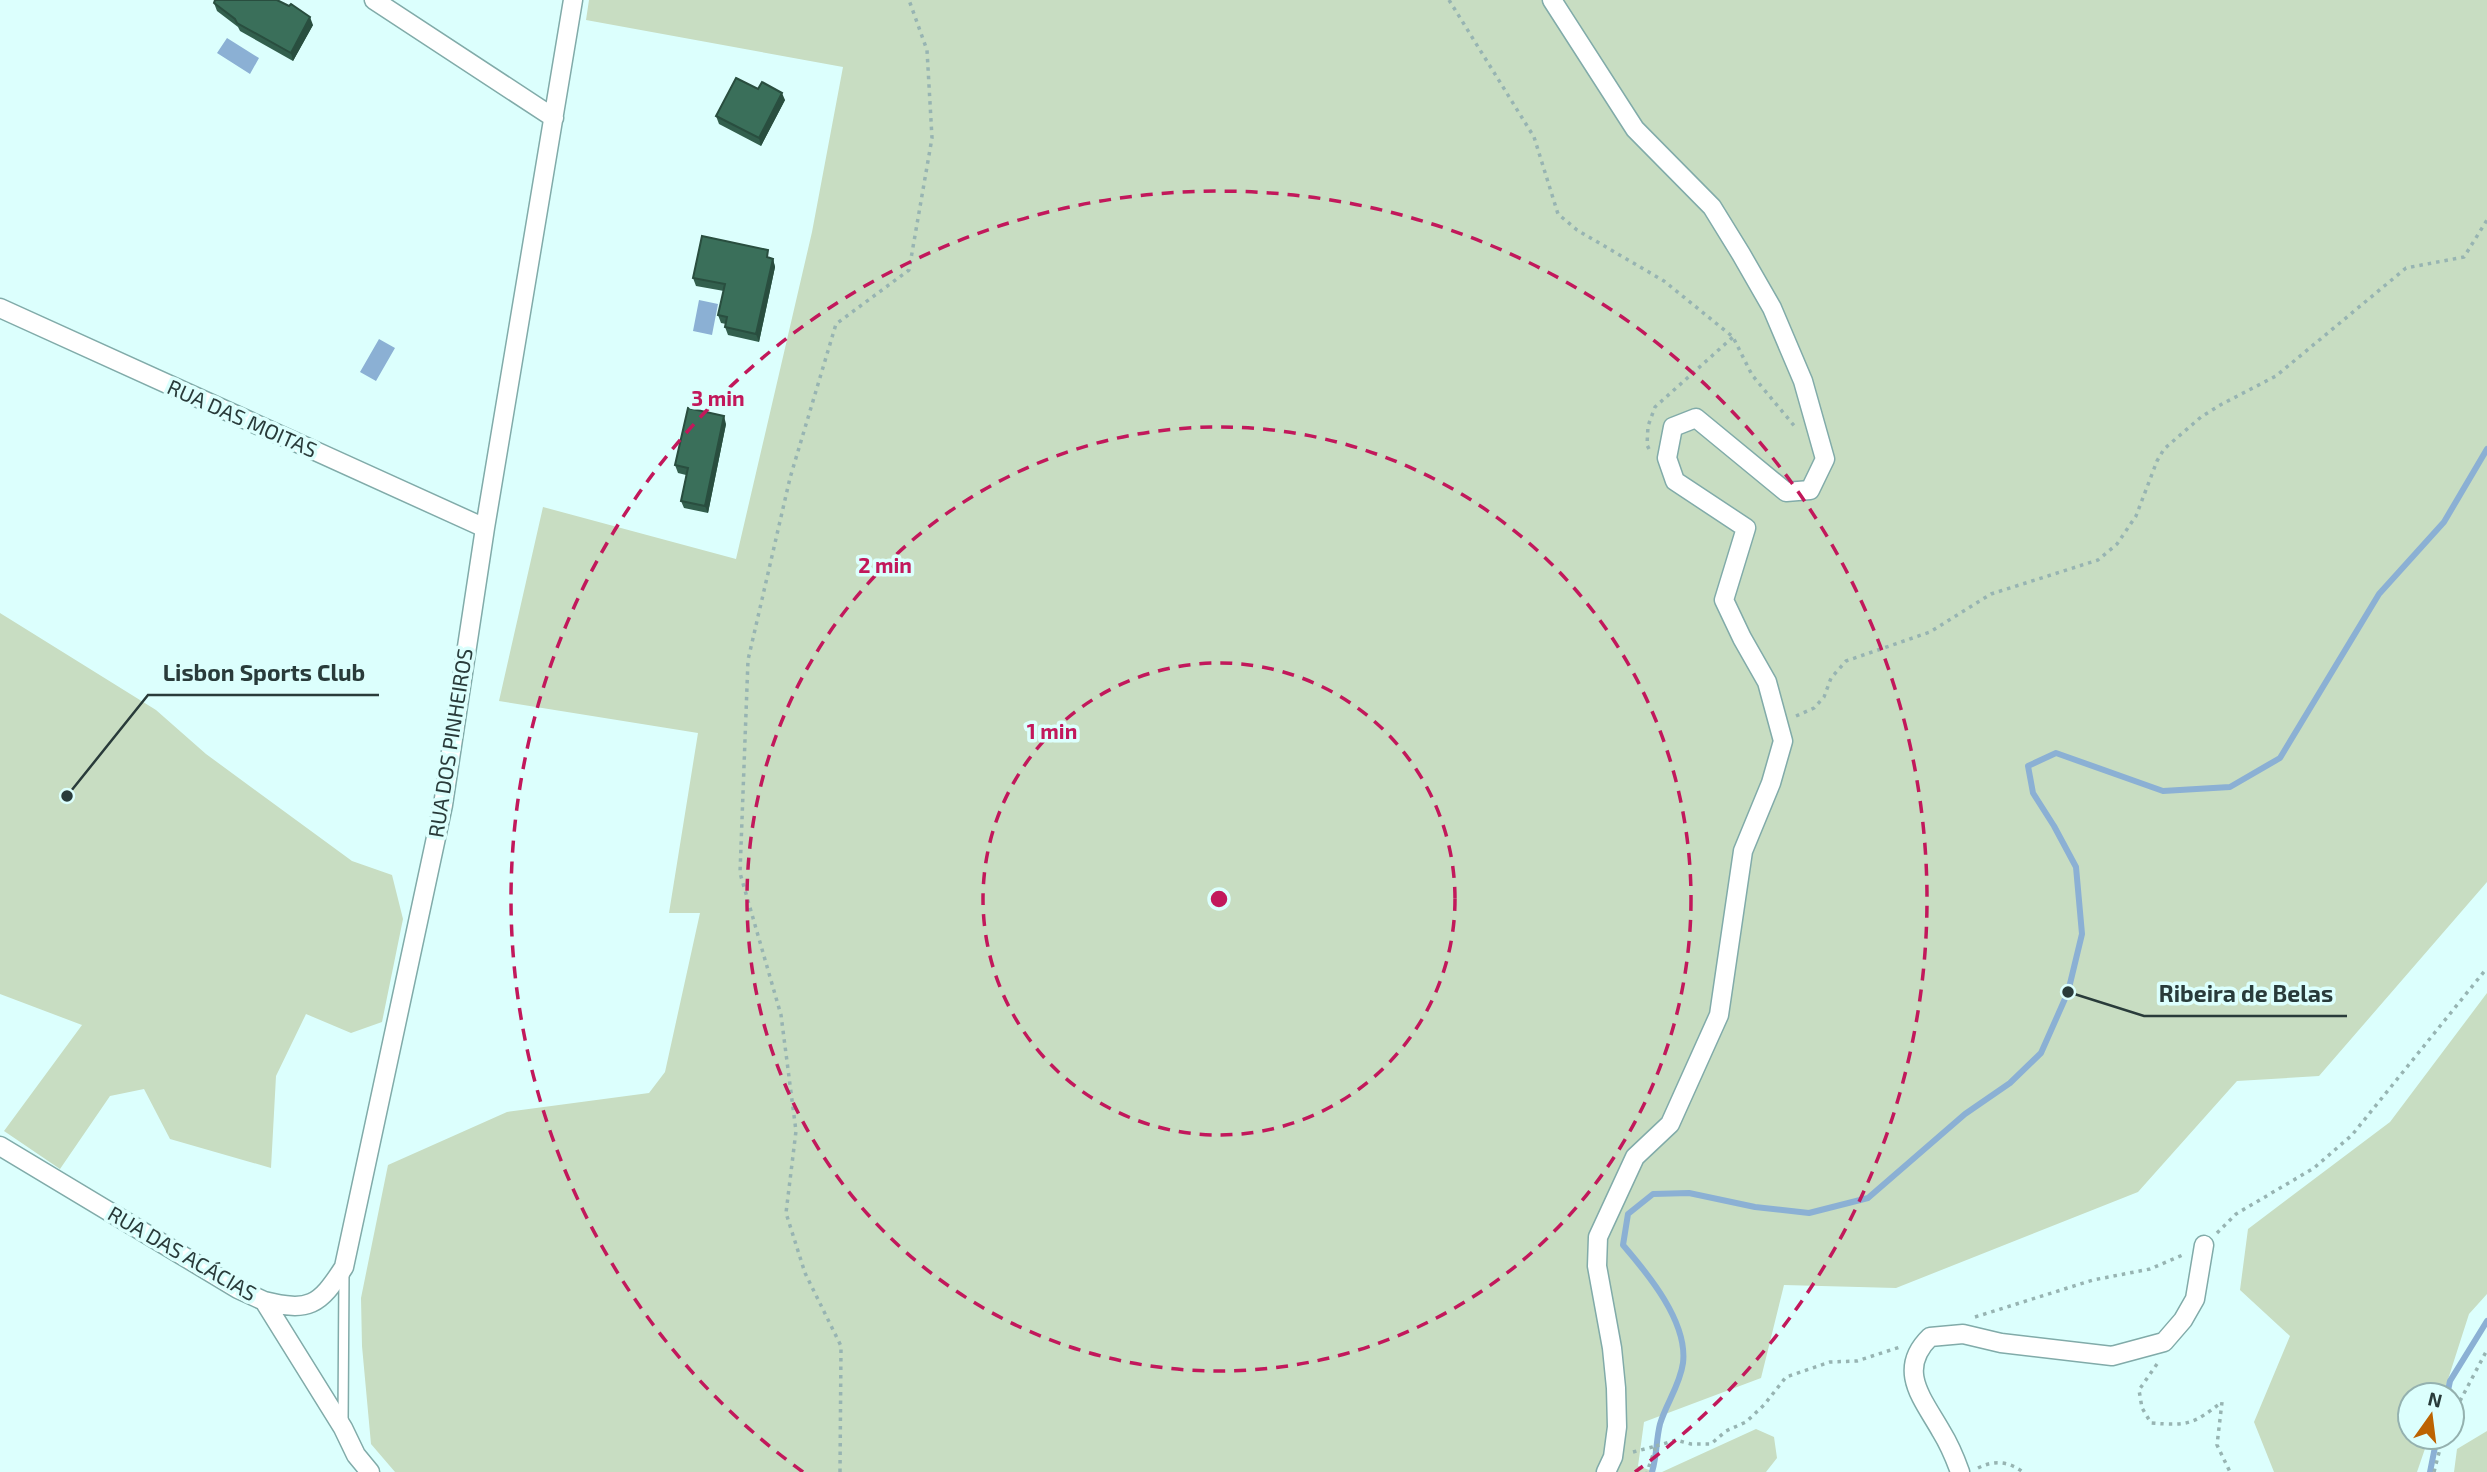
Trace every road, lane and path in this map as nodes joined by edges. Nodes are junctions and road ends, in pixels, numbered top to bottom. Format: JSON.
{"nodes":[{"id":1,"x":374,"y":0,"type":"edge"},
{"id":2,"x":573,"y":0,"type":"edge"},
{"id":3,"x":909,"y":0,"type":"edge"},
{"id":4,"x":1449,"y":0,"type":"edge"},
{"id":5,"x":1552,"y":0,"type":"edge"},
{"id":6,"x":554,"y":118,"type":"junction"},
{"id":7,"x":2487,"y":220,"type":"edge"},
{"id":8,"x":0,"y":308,"type":"edge"},
{"id":9,"x":1732,"y":337,"type":"junction"},
{"id":10,"x":1821,"y":444,"type":"junction"},
{"id":11,"x":1672,"y":472,"type":"junction"},
{"id":12,"x":485,"y":528,"type":"junction"},
{"id":13,"x":1778,"y":725,"type":"junction"},
{"id":14,"x":2487,"y":968,"type":"edge"},
{"id":15,"x":0,"y":1146,"type":"edge"},
{"id":16,"x":2204,"y":1245,"type":"joint"},
{"id":17,"x":344,"y":1267,"type":"junction"},
{"id":18,"x":264,"y":1301,"type":"junction"},
{"id":19,"x":2164,"y":1342,"type":"junction"},
{"id":20,"x":2487,"y":1350,"type":"edge"},
{"id":21,"x":2466,"y":1390,"type":"edge"},
{"id":22,"x":1746,"y":1422,"type":"dead end"},
{"id":23,"x":343,"y":1428,"type":"junction"},
{"id":24,"x":1656,"y":1446,"type":"junction"},
{"id":25,"x":2439,"y":1451,"type":"edge"},
{"id":26,"x":1609,"y":1464,"type":"edge"},
{"id":27,"x":370,"y":1472,"type":"edge"},
{"id":28,"x":840,"y":1472,"type":"edge"},
{"id":29,"x":1647,"y":1472,"type":"edge"},
{"id":30,"x":1960,"y":1472,"type":"edge"},
{"id":31,"x":1969,"y":1472,"type":"edge"},
{"id":32,"x":2023,"y":1472,"type":"edge"},
{"id":33,"x":2230,"y":1472,"type":"edge"},
{"id":34,"x":2434,"y":1472,"type":"edge"}],
"edges":[{"from":1,"to":6,"type":"street"},
{"from":2,"to":6,"type":"street","name":"RUA DOS PINHEIROS"},
{"from":3,"to":28,"type":"path"},
{"from":4,"to":9,"type":"path"},
{"from":5,"to":10,"type":"street"},
{"from":6,"to":12,"type":"street","name":"RUA DOS PINHEIROS"},
{"from":7,"to":13,"type":"path"},
{"from":8,"to":12,"type":"street","name":"RUA DAS MOITAS"},
{"from":9,"to":10,"type":"path"},
{"from":9,"to":11,"type":"path"},
{"from":10,"to":11,"type":"street"},
{"from":11,"to":13,"type":"street"},
{"from":12,"to":17,"type":"street","name":"RUA DOS PINHEIROS"},
{"from":13,"to":26,"type":"street"},
{"from":14,"to":16,"type":"path"},
{"from":15,"to":18,"type":"street","name":"RUA DAS ACÁCIAS"},
{"from":16,"to":19,"type":"street"},
{"from":17,"to":18,"type":"street","name":"RUA DOS PINHEIROS"},
{"from":17,"to":23,"type":"lane"},
{"from":18,"to":23,"type":"street","name":"RUA DAS ACÁCIAS"},
{"from":19,"to":30,"type":"street"},
{"from":19,"to":33,"type":"path"},
{"from":20,"to":21,"type":"path"},
{"from":22,"to":24,"type":"path"},
{"from":23,"to":27,"type":"street","name":"RUA DAS ACÁCIAS"},
{"from":24,"to":26,"type":"path"},
{"from":24,"to":29,"type":"path"},
{"from":25,"to":34,"type":"path"},
{"from":31,"to":32,"type":"path"}]}
